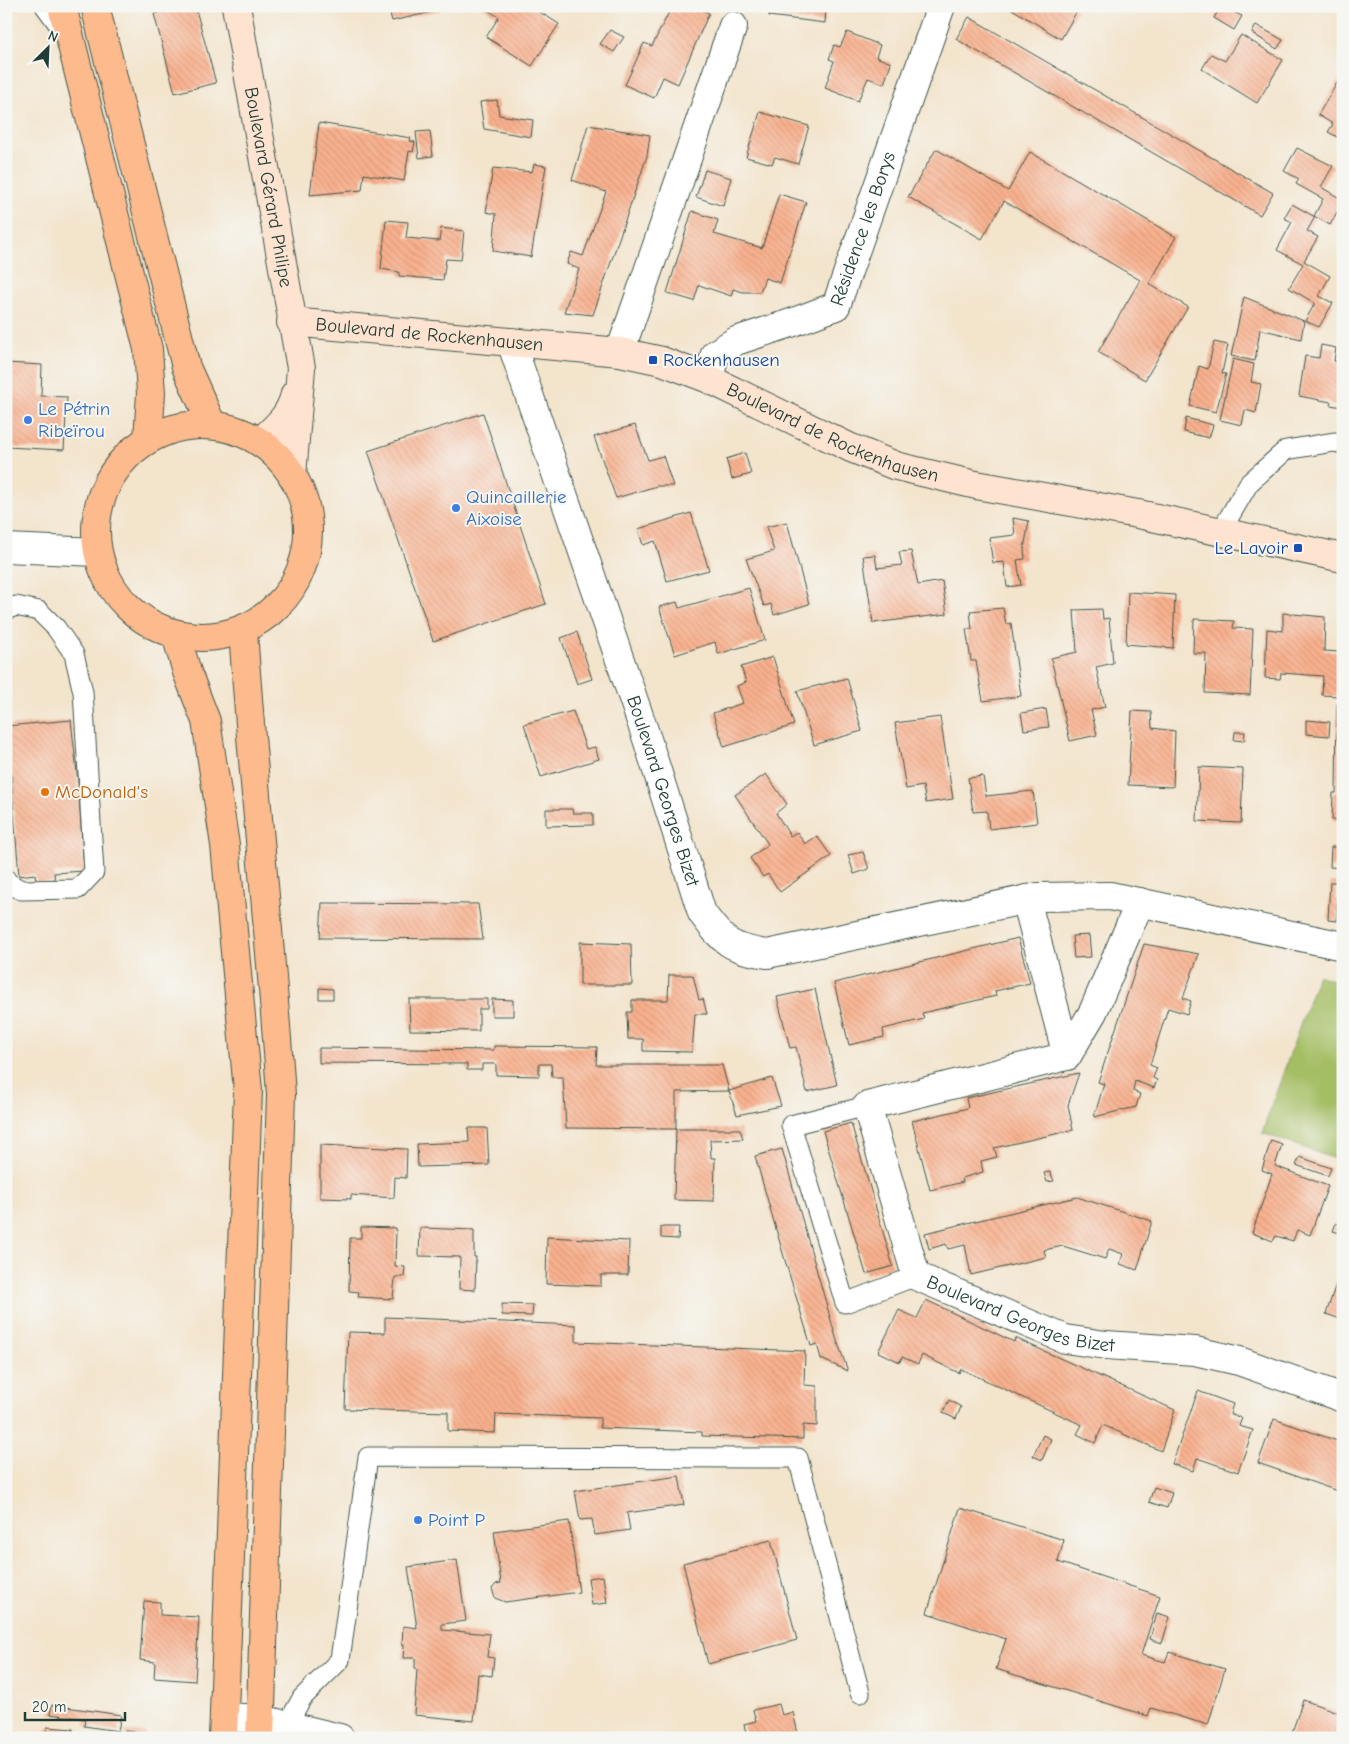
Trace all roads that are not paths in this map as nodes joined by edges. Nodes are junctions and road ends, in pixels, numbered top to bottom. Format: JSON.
{"nodes":[{"id":1,"x":45,"y":6,"type":"edge"},
{"id":2,"x":62,"y":6,"type":"edge"},
{"id":3,"x":95,"y":6,"type":"edge"},
{"id":4,"x":236,"y":6,"type":"edge"},
{"id":5,"x":941,"y":6,"type":"edge"},
{"id":6,"x":733,"y":26,"type":"dead end"},
{"id":7,"x":72,"y":43,"type":"junction"},
{"id":8,"x":291,"y":322,"type":"junction"},
{"id":9,"x":511,"y":342,"type":"junction"},
{"id":10,"x":620,"y":352,"type":"junction"},
{"id":11,"x":301,"y":368,"type":"junction"},
{"id":12,"x":709,"y":379,"type":"junction"},
{"id":13,"x":212,"y":425,"type":"junction"},
{"id":14,"x":148,"y":439,"type":"junction"},
{"id":15,"x":260,"y":442,"type":"junction"},
{"id":16,"x":1343,"y":444,"type":"edge"},
{"id":17,"x":292,"y":476,"type":"junction"},
{"id":18,"x":1221,"y":531,"type":"junction"},
{"id":19,"x":6,"y":548,"type":"edge"},
{"id":20,"x":97,"y":552,"type":"junction"},
{"id":21,"x":1343,"y":558,"type":"edge"},
{"id":22,"x":6,"y":610,"type":"edge"},
{"id":23,"x":242,"y":630,"type":"junction"},
{"id":24,"x":176,"y":635,"type":"junction"},
{"id":25,"x":6,"y":879,"type":"edge"},
{"id":26,"x":1026,"y":900,"type":"junction"},
{"id":27,"x":1140,"y":902,"type":"junction"},
{"id":28,"x":1343,"y":946,"type":"edge"},
{"id":29,"x":1066,"y":1056,"type":"junction"},
{"id":30,"x":867,"y":1106,"type":"junction"},
{"id":31,"x":916,"y":1276,"type":"junction"},
{"id":32,"x":1343,"y":1398,"type":"edge"},
{"id":33,"x":860,"y":1693,"type":"dead end"},
{"id":34,"x":287,"y":1725,"type":"junction"},
{"id":35,"x":224,"y":1727,"type":"edge"},
{"id":36,"x":260,"y":1728,"type":"edge"},
{"id":37,"x":340,"y":1738,"type":"edge"}],
"edges":[{"from":1,"to":7,"type":"lane"},
{"from":2,"to":7,"type":"main road"},
{"from":3,"to":13,"type":"main road"},
{"from":4,"to":8,"type":"street","name":"Boulevard Gérard Philipe"},
{"from":5,"to":12,"type":"street","name":"Résidence les Borys"},
{"from":6,"to":10,"type":"street"},
{"from":7,"to":14,"type":"main road"},
{"from":8,"to":9,"type":"street","name":"Boulevard de Rockenhausen"},
{"from":8,"to":11,"type":"street","name":"Boulevard Gérard Philipe"},
{"from":9,"to":10,"type":"street","name":"Boulevard de Rockenhausen"},
{"from":9,"to":26,"type":"street","name":"Boulevard Georges Bizet"},
{"from":10,"to":12,"type":"street","name":"Boulevard de Rockenhausen"},
{"from":11,"to":15,"type":"street","name":"Boulevard Gérard Philipe"},
{"from":11,"to":17,"type":"street","name":"Boulevard Gérard Philipe"},
{"from":12,"to":18,"type":"street","name":"Boulevard de Rockenhausen"},
{"from":13,"to":14,"type":"main road"},
{"from":13,"to":15,"type":"main road"},
{"from":14,"to":20,"type":"main road"},
{"from":15,"to":17,"type":"main road"},
{"from":16,"to":18,"type":"lane"},
{"from":17,"to":23,"type":"main road"},
{"from":18,"to":21,"type":"street","name":"Boulevard de Rockenhausen"},
{"from":19,"to":20,"type":"street"},
{"from":20,"to":24,"type":"main road"},
{"from":22,"to":25,"type":"lane"},
{"from":23,"to":24,"type":"main road"},
{"from":23,"to":36,"type":"main road"},
{"from":24,"to":35,"type":"main road"},
{"from":26,"to":27,"type":"street","name":"Boulevard Georges Bizet"},
{"from":26,"to":29,"type":"street"},
{"from":27,"to":28,"type":"street","name":"Boulevard Georges Bizet"},
{"from":27,"to":29,"type":"street"},
{"from":29,"to":30,"type":"street"},
{"from":30,"to":31,"type":"street","name":"Boulevard Georges Bizet"},
{"from":30,"to":31,"type":"lane"},
{"from":31,"to":32,"type":"street","name":"Boulevard Georges Bizet"},
{"from":33,"to":34,"type":"lane"},
{"from":34,"to":36,"type":"street"},
{"from":34,"to":37,"type":"street"},
{"from":35,"to":36,"type":"street"}]}
